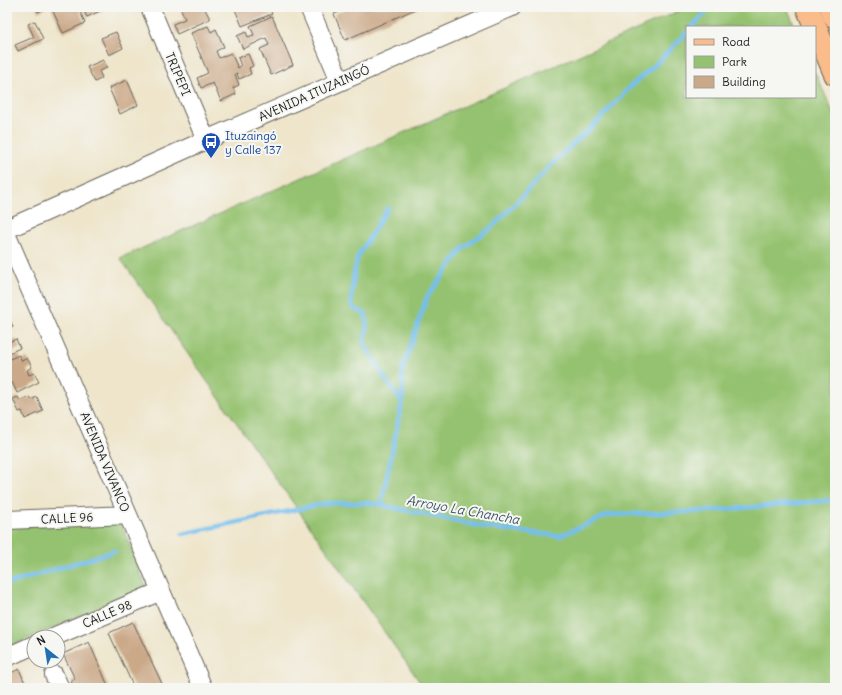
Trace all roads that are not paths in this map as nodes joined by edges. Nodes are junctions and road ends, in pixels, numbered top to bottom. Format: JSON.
{"nodes":[{"id":1,"x":150,"y":7,"type":"edge"},
{"id":2,"x":309,"y":7,"type":"edge"},
{"id":3,"x":512,"y":7,"type":"edge"},
{"id":4,"x":806,"y":7,"type":"edge"},
{"id":5,"x":831,"y":7,"type":"edge"},
{"id":6,"x":835,"y":17,"type":"edge"},
{"id":7,"x":814,"y":26,"type":"edge"},
{"id":8,"x":816,"y":30,"type":"edge"},
{"id":9,"x":835,"y":74,"type":"edge"},
{"id":10,"x":340,"y":82,"type":"junction"},
{"id":11,"x":206,"y":140,"type":"junction"},
{"id":12,"x":7,"y":229,"type":"edge"},
{"id":13,"x":7,"y":236,"type":"edge"},
{"id":14,"x":128,"y":515,"type":"junction"},
{"id":15,"x":7,"y":520,"type":"edge"},
{"id":16,"x":161,"y":591,"type":"junction"},
{"id":17,"x":66,"y":631,"type":"edge"},
{"id":18,"x":26,"y":648,"type":"edge"},
{"id":19,"x":7,"y":656,"type":"edge"},
{"id":20,"x":203,"y":688,"type":"edge"}],
"edges":[{"from":1,"to":11,"type":"street","name":"TRIPEPI"},
{"from":2,"to":10,"type":"street"},
{"from":3,"to":10,"type":"street","name":"AVENIDA ITUZAINGÓ"},
{"from":4,"to":7,"type":"main road"},
{"from":5,"to":6,"type":"main road"},
{"from":8,"to":9,"type":"main road"},
{"from":10,"to":11,"type":"street","name":"AVENIDA ITUZAINGÓ"},
{"from":11,"to":12,"type":"street","name":"AVENIDA ITUZAINGÓ"},
{"from":13,"to":14,"type":"street","name":"AVENIDA VIVANCO"},
{"from":14,"to":15,"type":"street","name":"CALLE 96"},
{"from":14,"to":16,"type":"street","name":"AVENIDA VIVANCO"},
{"from":16,"to":17,"type":"street","name":"CALLE 98"},
{"from":16,"to":20,"type":"street","name":"AVENIDA VIVANCO"},
{"from":18,"to":19,"type":"street"}]}
